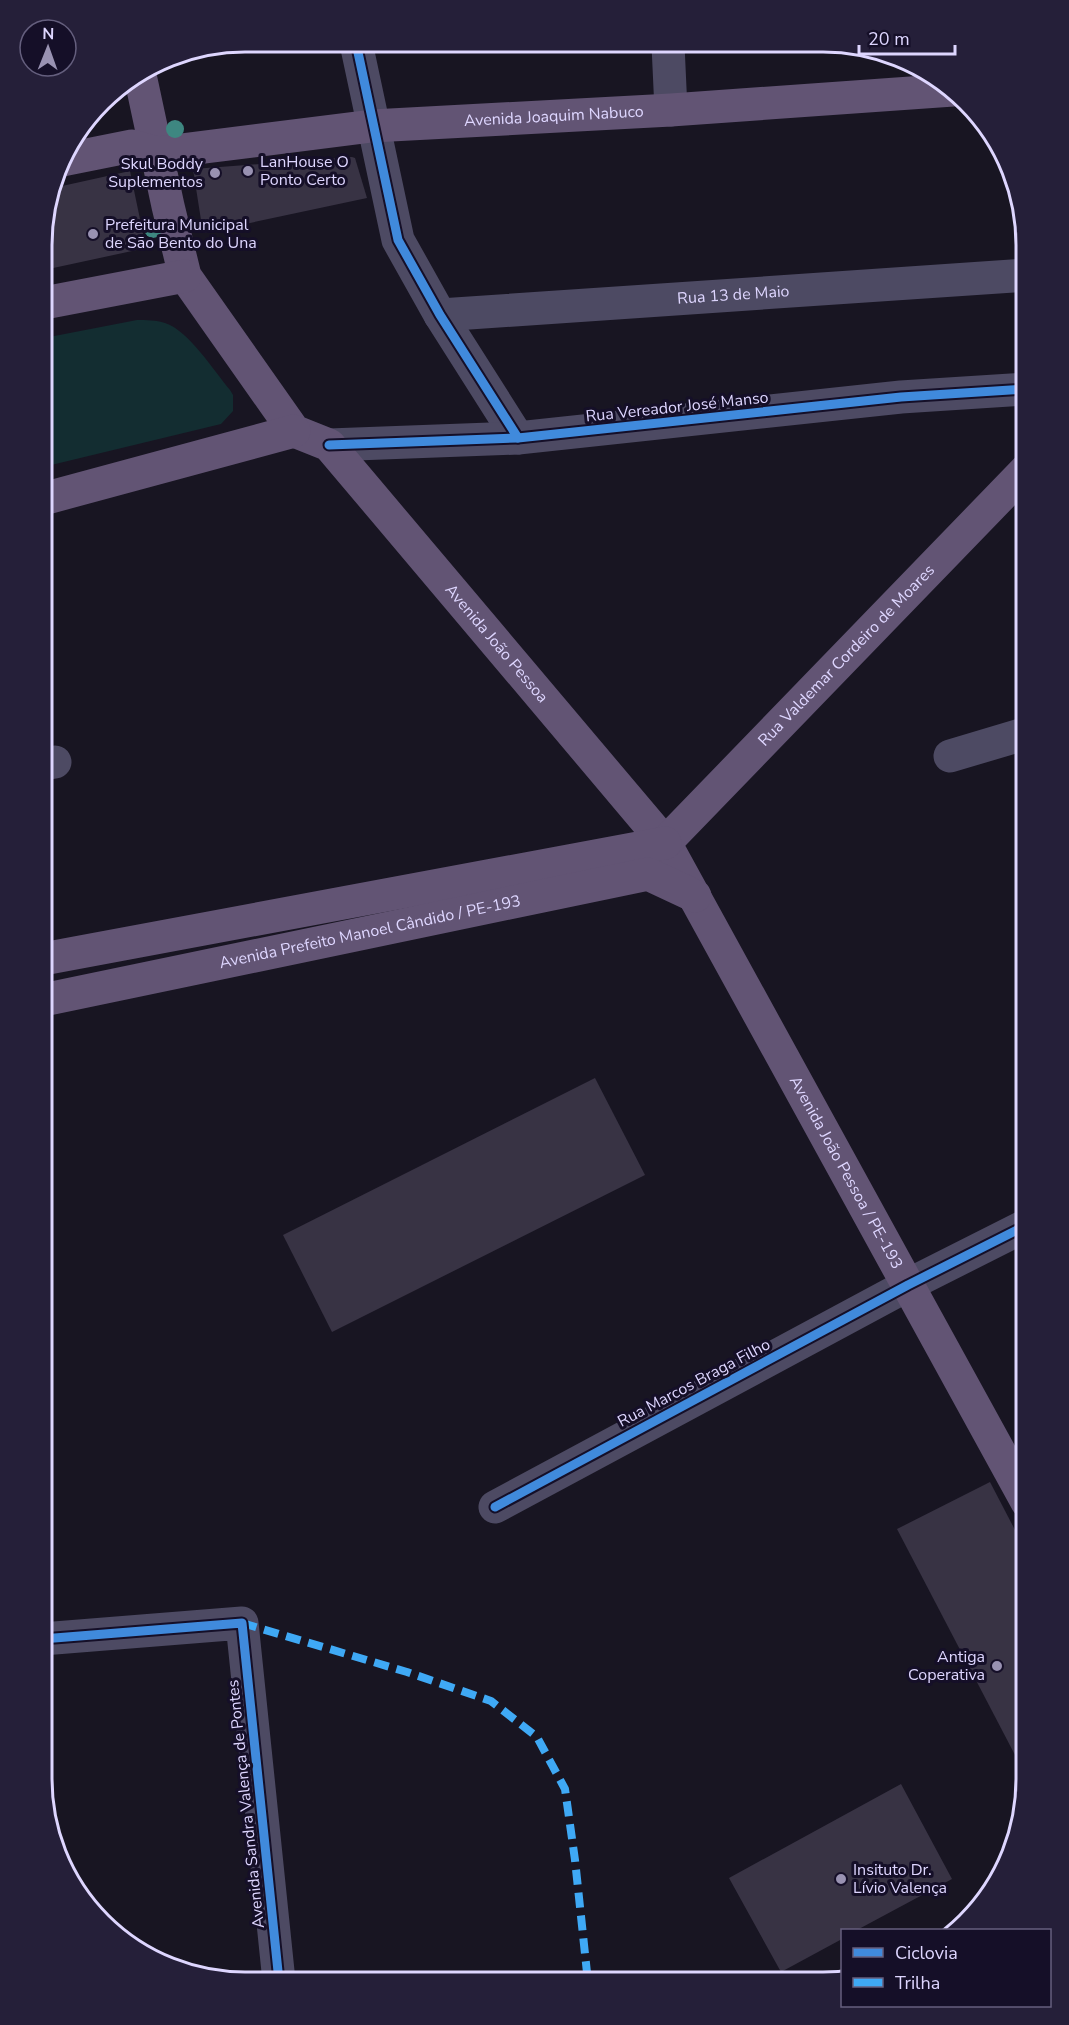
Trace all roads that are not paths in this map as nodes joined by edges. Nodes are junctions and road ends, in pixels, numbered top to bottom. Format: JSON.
{"nodes":[{"id":1,"x":668,"y":52,"type":"edge"},
{"id":2,"x":358,"y":53,"type":"edge"},
{"id":3,"x":143,"y":89,"type":"edge"},
{"id":4,"x":939,"y":91,"type":"edge"},
{"id":5,"x":671,"y":111,"type":"junction"},
{"id":6,"x":372,"y":126,"type":"junction"},
{"id":7,"x":88,"y":135,"type":"edge"},
{"id":8,"x":157,"y":153,"type":"junction"},
{"id":9,"x":74,"y":158,"type":"edge"},
{"id":10,"x":185,"y":276,"type":"junction"},
{"id":11,"x":1016,"y":276,"type":"edge"},
{"id":12,"x":52,"y":301,"type":"edge"},
{"id":13,"x":440,"y":315,"type":"junction"},
{"id":14,"x":1016,"y":391,"type":"edge"},
{"id":15,"x":294,"y":431,"type":"junction"},
{"id":16,"x":518,"y":438,"type":"junction"},
{"id":17,"x":329,"y":445,"type":"junction"},
{"id":18,"x":1016,"y":480,"type":"edge"},
{"id":19,"x":52,"y":497,"type":"edge"},
{"id":20,"x":1016,"y":736,"type":"edge"},
{"id":21,"x":950,"y":756,"type":"dead end"},
{"id":22,"x":665,"y":843,"type":"junction"},
{"id":23,"x":695,"y":896,"type":"junction"},
{"id":24,"x":52,"y":956,"type":"edge"},
{"id":25,"x":52,"y":998,"type":"edge"},
{"id":26,"x":1016,"y":1231,"type":"edge"},
{"id":27,"x":908,"y":1285,"type":"junction"},
{"id":28,"x":1016,"y":1482,"type":"edge"},
{"id":29,"x":495,"y":1507,"type":"dead end"},
{"id":30,"x":52,"y":1638,"type":"edge"},
{"id":31,"x":278,"y":1972,"type":"edge"}],
"edges":[{"from":1,"to":5,"type":"street"},
{"from":2,"to":6,"type":"street"},
{"from":3,"to":7,"type":"main road"},
{"from":3,"to":8,"type":"main road"},
{"from":4,"to":5,"type":"main road","name":"Avenida Joaquim Nabuco"},
{"from":5,"to":6,"type":"main road","name":"Avenida Joaquim Nabuco"},
{"from":6,"to":8,"type":"main road","name":"Avenida Joaquim Nabuco"},
{"from":6,"to":13,"type":"street"},
{"from":8,"to":9,"type":"main road","name":"Avenida Joaquim Nabuco"},
{"from":8,"to":10,"type":"main road"},
{"from":10,"to":12,"type":"main road"},
{"from":10,"to":15,"type":"main road"},
{"from":11,"to":13,"type":"street","name":"Rua 13 de Maio"},
{"from":13,"to":16,"type":"street"},
{"from":14,"to":16,"type":"street","name":"Rua Vereador José Manso"},
{"from":15,"to":17,"type":"main road"},
{"from":15,"to":19,"type":"main road"},
{"from":16,"to":17,"type":"street","name":"Rua Vereador José Manso"},
{"from":17,"to":22,"type":"main road","name":"Avenida João Pessoa"},
{"from":18,"to":22,"type":"main road","name":"Rua Valdemar Cordeiro de Moares"},
{"from":20,"to":21,"type":"street"},
{"from":22,"to":23,"type":"main road","name":"Avenida João Pessoa / PE-193"},
{"from":22,"to":24,"type":"main road","name":"Avenida Prefeito Manoel Cândido / PE-193"},
{"from":23,"to":25,"type":"main road","name":"Avenida Prefeito Manoel Cândido / PE-193"},
{"from":23,"to":27,"type":"main road","name":"Avenida João Pessoa / PE-193"},
{"from":26,"to":27,"type":"street","name":"Rua Marcos Braga Filho"},
{"from":27,"to":28,"type":"main road","name":"Avenida João Pessoa / PE-193"},
{"from":27,"to":29,"type":"street","name":"Rua Marcos Braga Filho"},
{"from":30,"to":31,"type":"street","name":"Avenida Sandra Valença de Pontes"}]}
